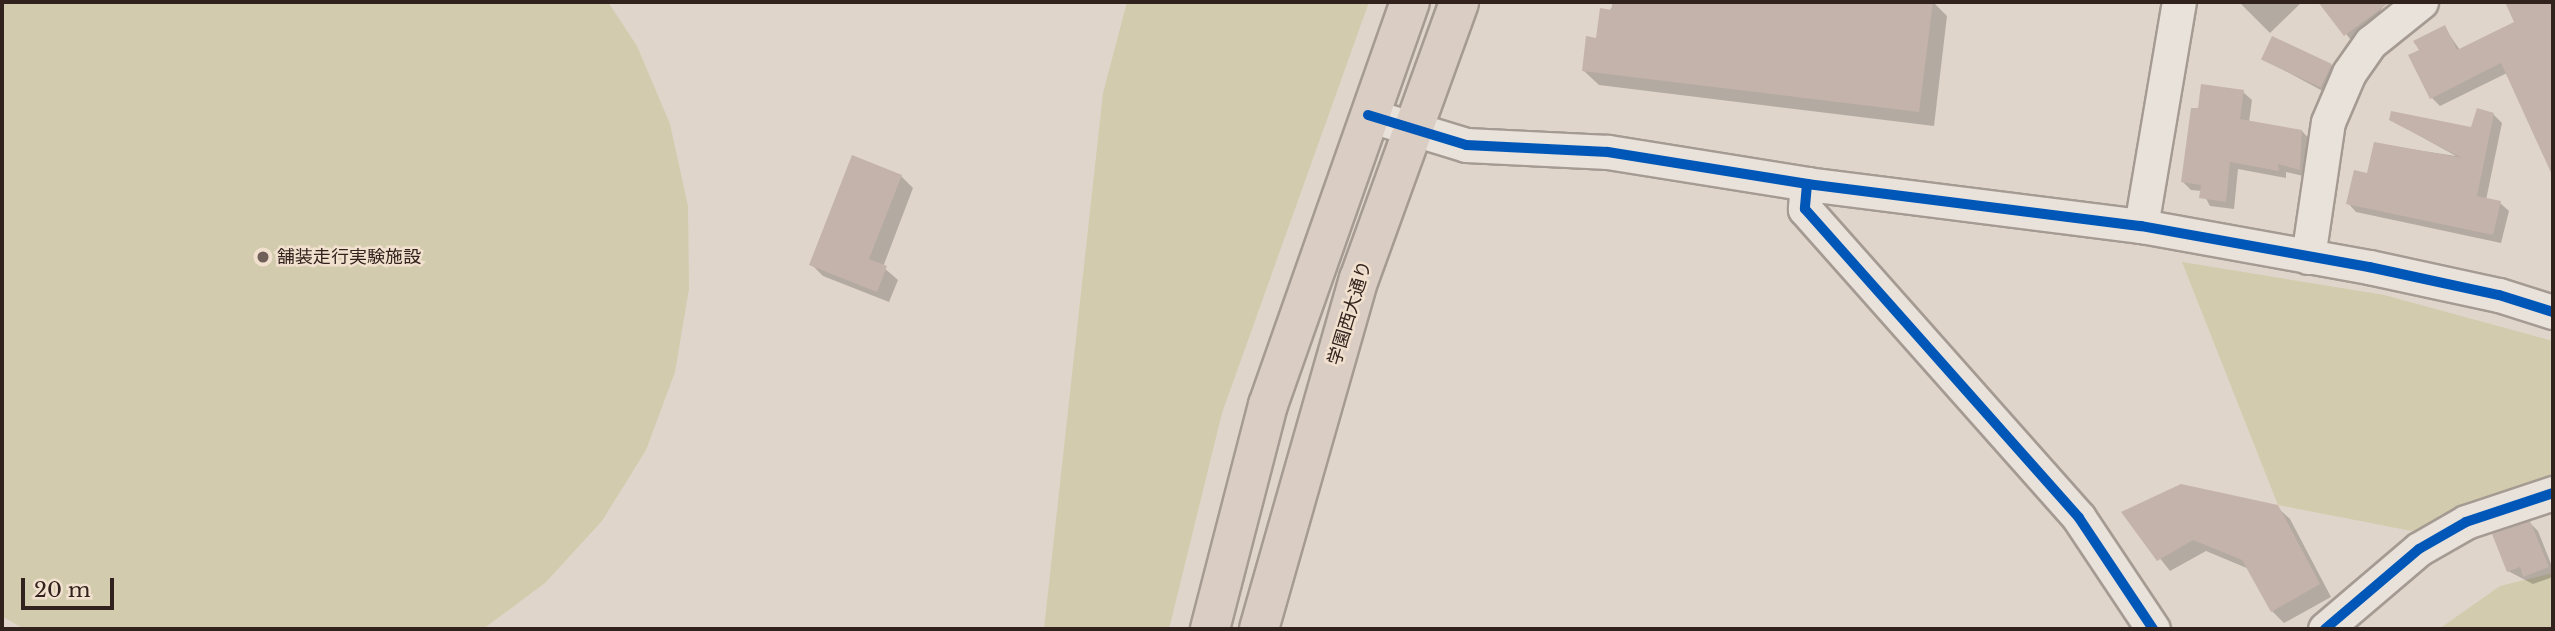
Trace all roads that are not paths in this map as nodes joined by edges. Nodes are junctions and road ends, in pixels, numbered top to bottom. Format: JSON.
{"nodes":[{"id":1,"x":1410,"y":2,"type":"edge"},
{"id":2,"x":1460,"y":2,"type":"edge"},
{"id":3,"x":2179,"y":2,"type":"edge"},
{"id":4,"x":2421,"y":2,"type":"edge"},
{"id":5,"x":1368,"y":115,"type":"junction"},
{"id":6,"x":1410,"y":130,"type":"junction"},
{"id":7,"x":1807,"y":184,"type":"junction"},
{"id":8,"x":2141,"y":226,"type":"junction"},
{"id":9,"x":2308,"y":257,"type":"junction"},
{"id":10,"x":2553,"y":312,"type":"edge"},
{"id":11,"x":2553,"y":493,"type":"edge"},
{"id":12,"x":1210,"y":629,"type":"edge"},
{"id":13,"x":1259,"y":629,"type":"edge"},
{"id":14,"x":2153,"y":629,"type":"edge"},
{"id":15,"x":2325,"y":629,"type":"edge"}],
"edges":[{"from":1,"to":5,"type":"highway"},
{"from":2,"to":6,"type":"highway","name":"学園西大通り"},
{"from":3,"to":8,"type":"street"},
{"from":4,"to":9,"type":"street"},
{"from":5,"to":6,"type":"street"},
{"from":5,"to":12,"type":"highway"},
{"from":6,"to":7,"type":"street"},
{"from":6,"to":13,"type":"highway","name":"学園西大通り"},
{"from":7,"to":8,"type":"street"},
{"from":7,"to":14,"type":"street"},
{"from":8,"to":9,"type":"street"},
{"from":9,"to":10,"type":"street"},
{"from":11,"to":15,"type":"street"}]}
